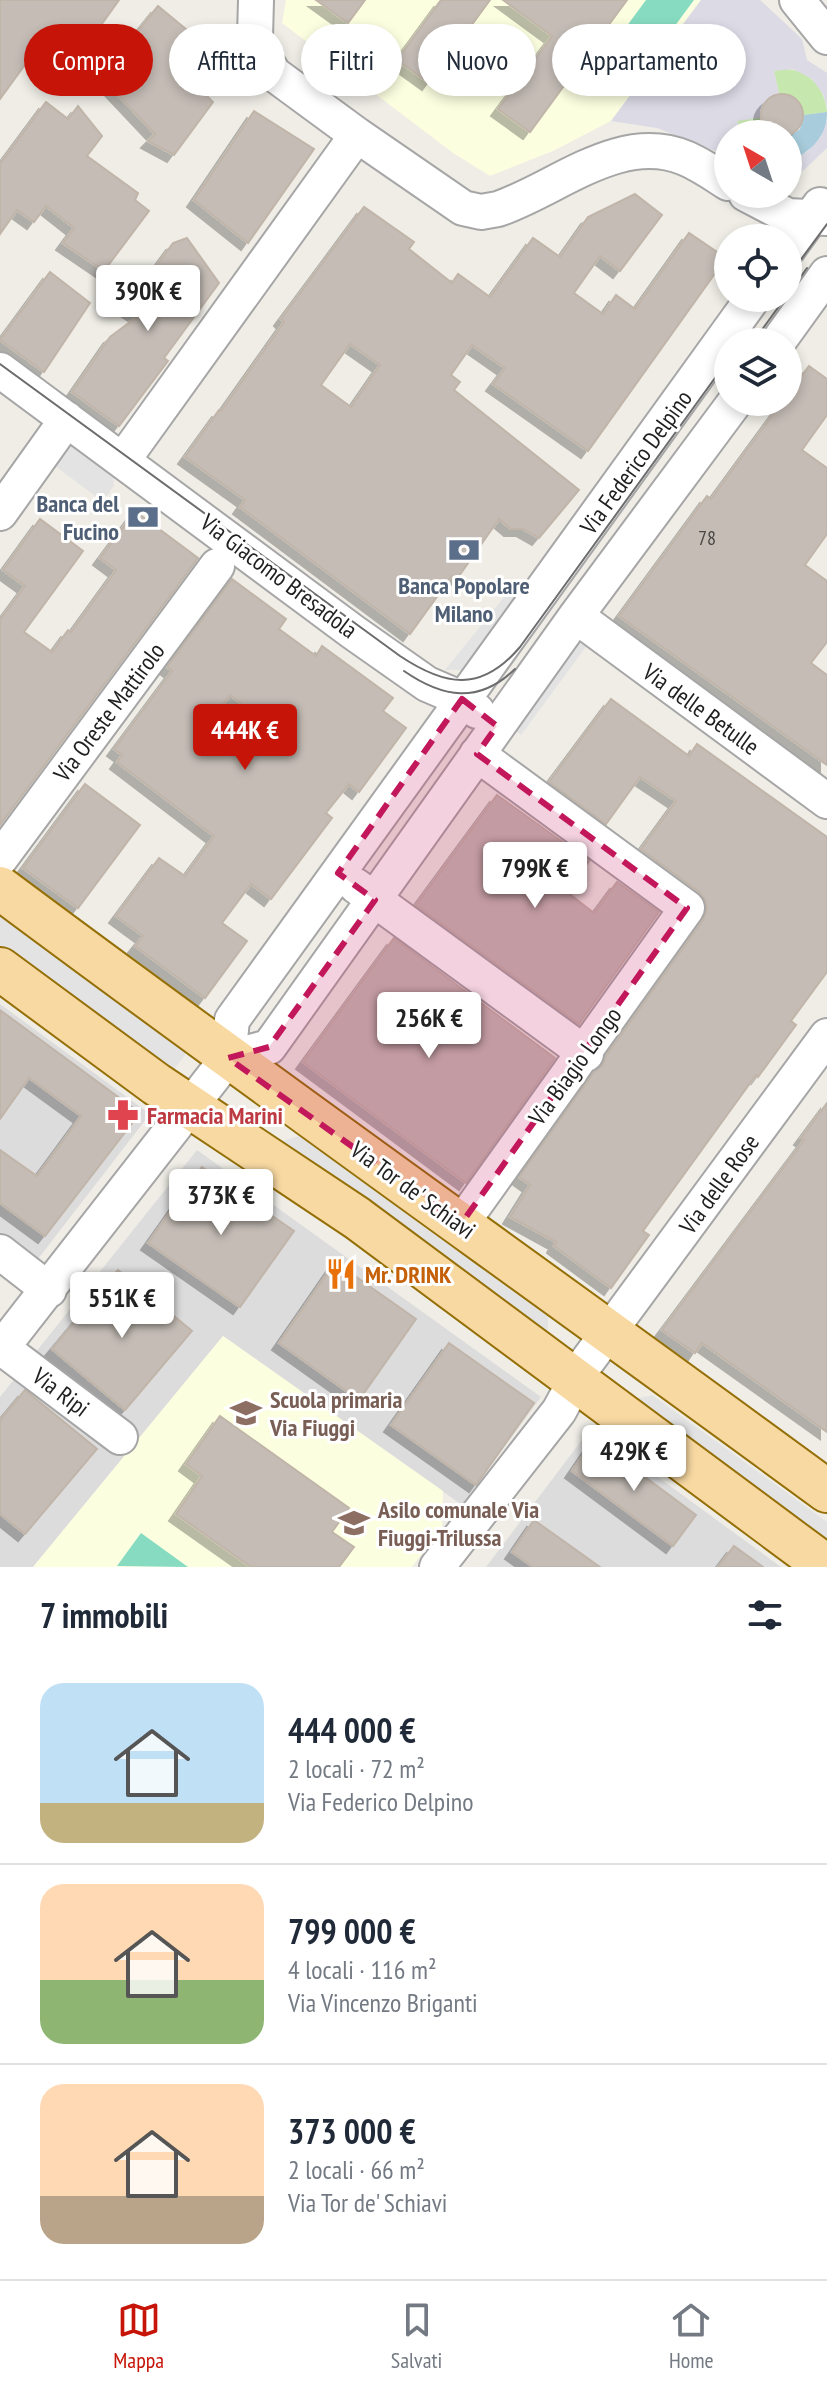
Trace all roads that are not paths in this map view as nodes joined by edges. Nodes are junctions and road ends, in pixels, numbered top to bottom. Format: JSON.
{"nodes":[{"id":1,"x":256,"y":0,"type":"edge"},
{"id":2,"x":797,"y":0,"type":"edge"},
{"id":3,"x":827,"y":37,"type":"edge"},
{"id":4,"x":357,"y":135,"type":"junction"},
{"id":5,"x":714,"y":174,"type":"edge"},
{"id":6,"x":773,"y":208,"type":"edge"},
{"id":7,"x":822,"y":210,"type":"edge"},
{"id":8,"x":802,"y":233,"type":"edge"},
{"id":9,"x":827,"y":274,"type":"edge"},
{"id":10,"x":743,"y":312,"type":"edge"},
{"id":11,"x":788,"y":328,"type":"edge"},
{"id":12,"x":0,"y":370,"type":"edge"},
{"id":13,"x":725,"y":416,"type":"edge"},
{"id":14,"x":67,"y":419,"type":"junction"},
{"id":15,"x":128,"y":464,"type":"junction"},
{"id":16,"x":0,"y":513,"type":"edge"},
{"id":17,"x":217,"y":566,"type":"dead end"},
{"id":18,"x":576,"y":616,"type":"junction"},
{"id":19,"x":462,"y":699,"type":"junction"},
{"id":20,"x":497,"y":726,"type":"junction"},
{"id":21,"x":477,"y":754,"type":"junction"},
{"id":22,"x":827,"y":801,"type":"edge"},
{"id":23,"x":0,"y":859,"type":"edge"},
{"id":24,"x":338,"y":873,"type":"junction"},
{"id":25,"x":0,"y":888,"type":"edge"},
{"id":26,"x":375,"y":900,"type":"junction"},
{"id":27,"x":0,"y":969,"type":"edge"},
{"id":28,"x":827,"y":1036,"type":"edge"},
{"id":29,"x":586,"y":1054,"type":"junction"},
{"id":30,"x":228,"y":1058,"type":"junction"},
{"id":31,"x":191,"y":1106,"type":"junction"},
{"id":32,"x":461,"y":1224,"type":"junction"},
{"id":33,"x":0,"y":1252,"type":"edge"},
{"id":34,"x":49,"y":1290,"type":"junction"},
{"id":35,"x":610,"y":1331,"type":"junction"},
{"id":36,"x":1,"y":1349,"type":"edge"},
{"id":37,"x":575,"y":1379,"type":"junction"},
{"id":38,"x":120,"y":1437,"type":"dead end"},
{"id":39,"x":827,"y":1491,"type":"edge"},
{"id":40,"x":437,"y":1567,"type":"edge"},
{"id":41,"x":827,"y":1567,"type":"edge"}],
"edges":[{"from":1,"to":4,"type":"street"},
{"from":2,"to":3,"type":"street"},
{"from":4,"to":5,"type":"street"},
{"from":4,"to":15,"type":"street"},
{"from":6,"to":7,"type":"street"},
{"from":7,"to":8,"type":"street"},
{"from":9,"to":11,"type":"street"},
{"from":10,"to":19,"type":"street","name":"Via Federico Delpino"},
{"from":12,"to":14,"type":"street"},
{"from":13,"to":18,"type":"street","name":"Via Federico Delpino"},
{"from":14,"to":15,"type":"street","name":"Via Giacomo Bresadola"},
{"from":14,"to":16,"type":"street"},
{"from":15,"to":19,"type":"street","name":"Via Giacomo Bresadola"},
{"from":17,"to":23,"type":"street","name":"Via Oreste Mattirolo"},
{"from":18,"to":20,"type":"street","name":"Via Federico Delpino"},
{"from":18,"to":22,"type":"street","name":"Via delle Betulle"},
{"from":19,"to":20,"type":"street","name":"Via Giacomo Bresadola"},
{"from":19,"to":24,"type":"street","name":"Via Federico Delpino"},
{"from":20,"to":21,"type":"street","name":"Via Federico Delpino"},
{"from":21,"to":26,"type":"street"},
{"from":21,"to":29,"type":"street","name":"Via Biagio Longo"},
{"from":24,"to":26,"type":"street"},
{"from":24,"to":30,"type":"street"},
{"from":25,"to":30,"type":"main road","name":"Via Tor de' Schiavi"},
{"from":26,"to":29,"type":"street"},
{"from":26,"to":30,"type":"street"},
{"from":27,"to":31,"type":"main road"},
{"from":28,"to":35,"type":"street","name":"Via delle Rose"},
{"from":29,"to":32,"type":"street","name":"Via Biagio Longo"},
{"from":30,"to":31,"type":"street"},
{"from":30,"to":32,"type":"main road","name":"Via Tor de' Schiavi"},
{"from":31,"to":34,"type":"street"},
{"from":31,"to":37,"type":"main road"},
{"from":32,"to":35,"type":"main road","name":"Via Tor de' Schiavi"},
{"from":33,"to":34,"type":"street"},
{"from":34,"to":36,"type":"street"},
{"from":35,"to":37,"type":"street","name":"Via delle Rose"},
{"from":35,"to":39,"type":"main road","name":"Via Tor de' Schiavi"},
{"from":36,"to":38,"type":"street","name":"Via Ripi"},
{"from":37,"to":40,"type":"street","name":"Via delle Rose"},
{"from":37,"to":41,"type":"main road"}]}
